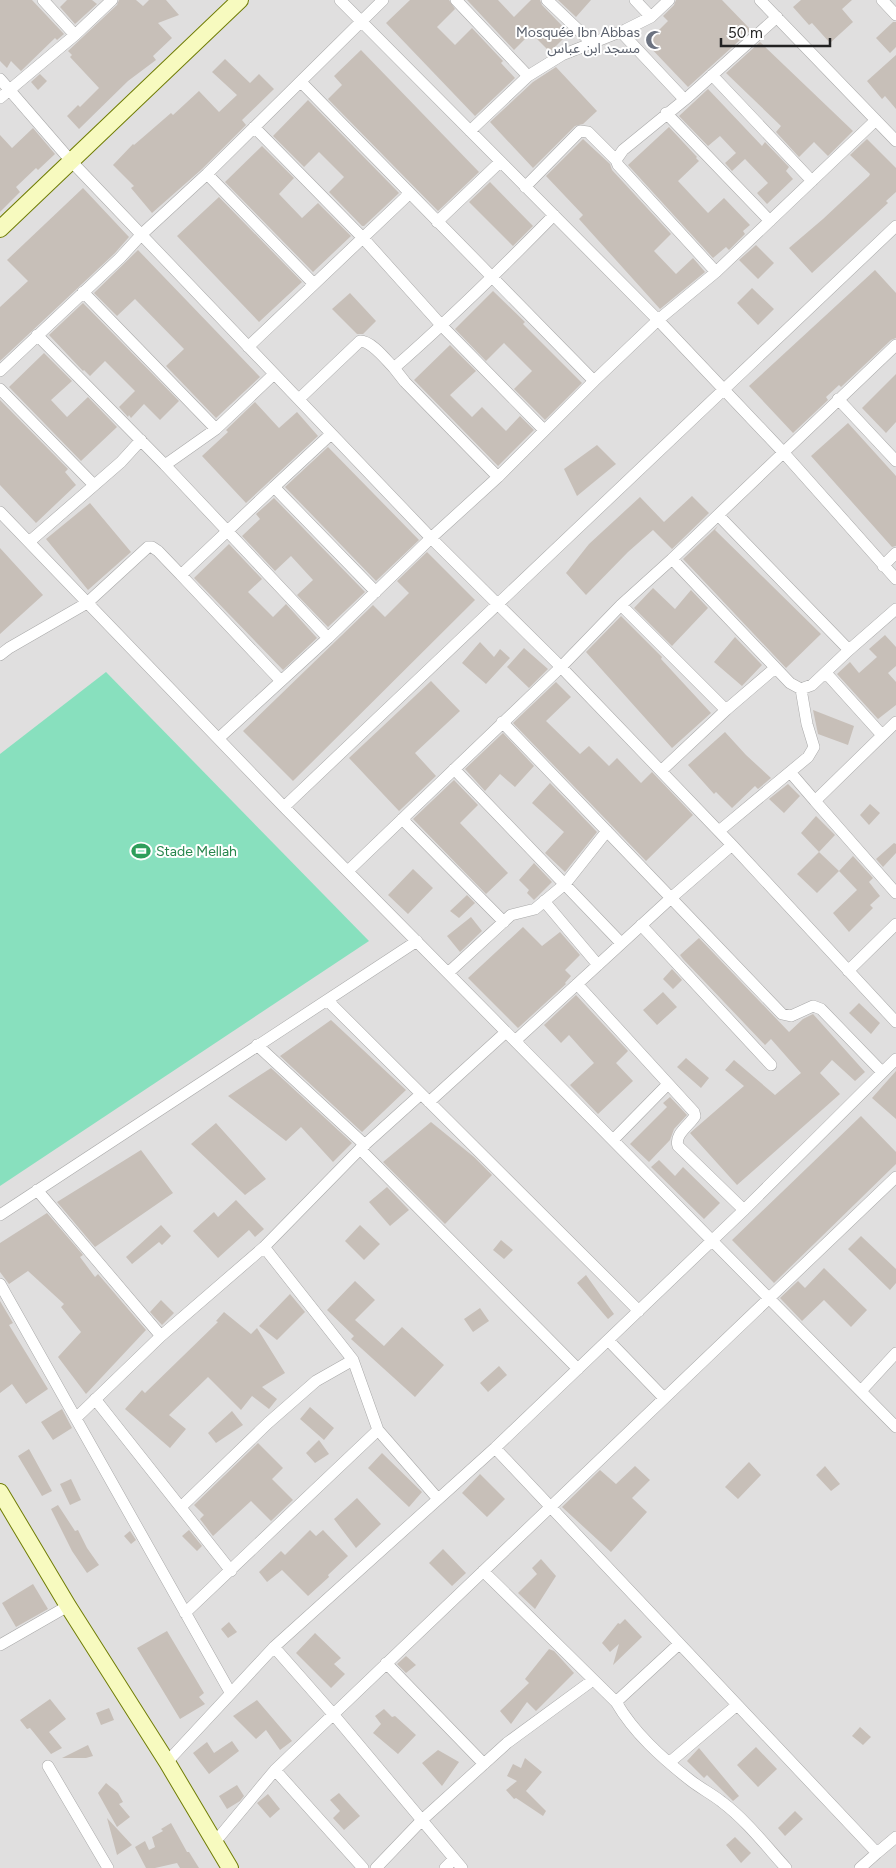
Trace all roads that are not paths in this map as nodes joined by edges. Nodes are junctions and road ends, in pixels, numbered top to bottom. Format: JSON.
{"nodes":[{"id":1,"x":43,"y":0,"type":"edge"},
{"id":2,"x":112,"y":0,"type":"edge"},
{"id":3,"x":240,"y":0,"type":"edge"},
{"id":4,"x":340,"y":0,"type":"edge"},
{"id":5,"x":384,"y":0,"type":"edge"},
{"id":6,"x":456,"y":0,"type":"edge"},
{"id":7,"x":547,"y":0,"type":"edge"},
{"id":8,"x":635,"y":0,"type":"edge"},
{"id":9,"x":669,"y":0,"type":"edge"},
{"id":10,"x":760,"y":0,"type":"edge"},
{"id":11,"x":882,"y":0,"type":"edge"},
{"id":12,"x":896,"y":15,"type":"edge"},
{"id":13,"x":651,"y":17,"type":"junction"},
{"id":14,"x":777,"y":18,"type":"junction"},
{"id":15,"x":361,"y":22,"type":"junction"},
{"id":16,"x":621,"y":32,"type":"junction"},
{"id":17,"x":76,"y":35,"type":"junction"},
{"id":18,"x":590,"y":42,"type":"junction"},
{"id":19,"x":712,"y":75,"type":"junction"},
{"id":20,"x":528,"y":76,"type":"junction"},
{"id":21,"x":0,"y":79,"type":"edge"},
{"id":22,"x":301,"y":82,"type":"junction"},
{"id":23,"x":10,"y":89,"type":"junction"},
{"id":24,"x":0,"y":98,"type":"edge"},
{"id":25,"x":684,"y":99,"type":"junction"},
{"id":26,"x":666,"y":113,"type":"junction"},
{"id":27,"x":876,"y":120,"type":"junction"},
{"id":28,"x":254,"y":127,"type":"junction"},
{"id":29,"x":470,"y":131,"type":"junction"},
{"id":30,"x":896,"y":141,"type":"edge"},
{"id":31,"x":616,"y":160,"type":"junction"},
{"id":32,"x":71,"y":161,"type":"junction"},
{"id":33,"x":500,"y":162,"type":"junction"},
{"id":34,"x":207,"y":174,"type":"junction"},
{"id":35,"x":812,"y":181,"type":"junction"},
{"id":36,"x":525,"y":187,"type":"junction"},
{"id":37,"x":409,"y":194,"type":"junction"},
{"id":38,"x":554,"y":215,"type":"junction"},
{"id":39,"x":770,"y":221,"type":"junction"},
{"id":40,"x":437,"y":222,"type":"junction"},
{"id":41,"x":896,"y":226,"type":"edge"},
{"id":42,"x":0,"y":229,"type":"edge"},
{"id":43,"x":142,"y":234,"type":"junction"},
{"id":44,"x":363,"y":238,"type":"junction"},
{"id":45,"x":716,"y":272,"type":"junction"},
{"id":46,"x":492,"y":279,"type":"junction"},
{"id":47,"x":314,"y":284,"type":"junction"},
{"id":48,"x":83,"y":292,"type":"junction"},
{"id":49,"x":658,"y":320,"type":"junction"},
{"id":50,"x":442,"y":326,"type":"junction"},
{"id":51,"x":36,"y":335,"type":"junction"},
{"id":52,"x":248,"y":347,"type":"junction"},
{"id":53,"x":894,"y":352,"type":"edge"},
{"id":54,"x":394,"y":368,"type":"junction"},
{"id":55,"x":0,"y":371,"type":"edge"},
{"id":56,"x":274,"y":374,"type":"junction"},
{"id":57,"x":594,"y":381,"type":"junction"},
{"id":58,"x":0,"y":389,"type":"edge"},
{"id":59,"x":724,"y":390,"type":"junction"},
{"id":60,"x":838,"y":399,"type":"junction"},
{"id":61,"x":299,"y":400,"type":"junction"},
{"id":62,"x":216,"y":429,"type":"junction"},
{"id":63,"x":544,"y":430,"type":"junction"},
{"id":64,"x":331,"y":434,"type":"junction"},
{"id":65,"x":141,"y":440,"type":"junction"},
{"id":66,"x":783,"y":452,"type":"junction"},
{"id":67,"x":896,"y":460,"type":"edge"},
{"id":68,"x":165,"y":464,"type":"junction"},
{"id":69,"x":498,"y":477,"type":"junction"},
{"id":70,"x":94,"y":485,"type":"junction"},
{"id":71,"x":274,"y":487,"type":"junction"},
{"id":72,"x":0,"y":512,"type":"edge"},
{"id":73,"x":719,"y":516,"type":"junction"},
{"id":74,"x":228,"y":532,"type":"junction"},
{"id":75,"x":430,"y":538,"type":"junction"},
{"id":76,"x":28,"y":542,"type":"junction"},
{"id":77,"x":896,"y":553,"type":"edge"},
{"id":78,"x":672,"y":559,"type":"junction"},
{"id":79,"x":883,"y":566,"type":"junction"},
{"id":80,"x":181,"y":575,"type":"junction"},
{"id":81,"x":896,"y":579,"type":"edge"},
{"id":82,"x":376,"y":592,"type":"junction"},
{"id":83,"x":88,"y":603,"type":"junction"},
{"id":84,"x":497,"y":605,"type":"junction"},
{"id":85,"x":621,"y":605,"type":"junction"},
{"id":86,"x":896,"y":609,"type":"edge"},
{"id":87,"x":0,"y":638,"type":"edge"},
{"id":88,"x":328,"y":638,"type":"junction"},
{"id":89,"x":849,"y":650,"type":"junction"},
{"id":90,"x":5,"y":651,"type":"edge"},
{"id":91,"x":561,"y":667,"type":"junction"},
{"id":92,"x":775,"y":668,"type":"junction"},
{"id":93,"x":826,"y":673,"type":"junction"},
{"id":94,"x":280,"y":681,"type":"junction"},
{"id":95,"x":801,"y":689,"type":"junction"},
{"id":96,"x":726,"y":710,"type":"junction"},
{"id":97,"x":502,"y":722,"type":"junction"},
{"id":98,"x":896,"y":722,"type":"edge"},
{"id":99,"x":882,"y":735,"type":"junction"},
{"id":100,"x":218,"y":738,"type":"junction"},
{"id":101,"x":454,"y":769,"type":"junction"},
{"id":102,"x":661,"y":771,"type":"junction"},
{"id":103,"x":790,"y":772,"type":"junction"},
{"id":104,"x":815,"y":801,"type":"junction"},
{"id":105,"x":284,"y":807,"type":"junction"},
{"id":106,"x":402,"y":819,"type":"junction"},
{"id":107,"x":607,"y":831,"type":"junction"},
{"id":108,"x":719,"y":831,"type":"junction"},
{"id":109,"x":732,"y":844,"type":"junction"},
{"id":110,"x":348,"y":871,"type":"junction"},
{"id":111,"x":565,"y":884,"type":"junction"},
{"id":112,"x":896,"y":893,"type":"edge"},
{"id":113,"x":671,"y":898,"type":"junction"},
{"id":114,"x":544,"y":901,"type":"junction"},
{"id":115,"x":504,"y":922,"type":"junction"},
{"id":116,"x":896,"y":924,"type":"edge"},
{"id":117,"x":641,"y":925,"type":"junction"},
{"id":118,"x":417,"y":941,"type":"junction"},
{"id":119,"x":621,"y":943,"type":"junction"},
{"id":120,"x":598,"y":965,"type":"junction"},
{"id":121,"x":848,"y":971,"type":"junction"},
{"id":122,"x":448,"y":973,"type":"junction"},
{"id":123,"x":577,"y":984,"type":"junction"},
{"id":124,"x":326,"y":1000,"type":"junction"},
{"id":125,"x":896,"y":1022,"type":"edge"},
{"id":126,"x":506,"y":1032,"type":"junction"},
{"id":127,"x":515,"y":1040,"type":"junction"},
{"id":128,"x":257,"y":1045,"type":"junction"},
{"id":129,"x":896,"y":1059,"type":"edge"},
{"id":130,"x":771,"y":1065,"type":"dead end"},
{"id":131,"x":882,"y":1072,"type":"junction"},
{"id":132,"x":668,"y":1084,"type":"junction"},
{"id":133,"x":425,"y":1098,"type":"junction"},
{"id":134,"x":613,"y":1140,"type":"junction"},
{"id":135,"x":362,"y":1147,"type":"junction"},
{"id":136,"x":896,"y":1177,"type":"edge"},
{"id":137,"x":37,"y":1190,"type":"junction"},
{"id":138,"x":744,"y":1210,"type":"junction"},
{"id":139,"x":0,"y":1215,"type":"edge"},
{"id":140,"x":712,"y":1240,"type":"junction"},
{"id":141,"x":264,"y":1247,"type":"junction"},
{"id":142,"x":0,"y":1284,"type":"edge"},
{"id":143,"x":768,"y":1298,"type":"junction"},
{"id":144,"x":639,"y":1311,"type":"junction"},
{"id":145,"x":161,"y":1336,"type":"junction"},
{"id":146,"x":608,"y":1340,"type":"junction"},
{"id":147,"x":896,"y":1353,"type":"edge"},
{"id":148,"x":353,"y":1360,"type":"junction"},
{"id":149,"x":578,"y":1369,"type":"junction"},
{"id":150,"x":860,"y":1391,"type":"junction"},
{"id":151,"x":664,"y":1398,"type":"junction"},
{"id":152,"x":95,"y":1400,"type":"junction"},
{"id":153,"x":76,"y":1418,"type":"junction"},
{"id":154,"x":896,"y":1427,"type":"edge"},
{"id":155,"x":378,"y":1430,"type":"junction"},
{"id":156,"x":495,"y":1448,"type":"junction"},
{"id":157,"x":0,"y":1492,"type":"edge"},
{"id":158,"x":438,"y":1499,"type":"junction"},
{"id":159,"x":181,"y":1507,"type":"junction"},
{"id":160,"x":551,"y":1508,"type":"junction"},
{"id":161,"x":231,"y":1571,"type":"junction"},
{"id":162,"x":483,"y":1571,"type":"junction"},
{"id":163,"x":68,"y":1606,"type":"junction"},
{"id":164,"x":185,"y":1613,"type":"junction"},
{"id":165,"x":679,"y":1644,"type":"junction"},
{"id":166,"x":0,"y":1645,"type":"edge"},
{"id":167,"x":274,"y":1647,"type":"junction"},
{"id":168,"x":386,"y":1663,"type":"junction"},
{"id":169,"x":593,"y":1680,"type":"junction"},
{"id":170,"x":230,"y":1692,"type":"junction"},
{"id":171,"x":616,"y":1702,"type":"junction"},
{"id":172,"x":737,"y":1705,"type":"junction"},
{"id":173,"x":333,"y":1714,"type":"junction"},
{"id":174,"x":167,"y":1762,"type":"junction"},
{"id":175,"x":670,"y":1762,"type":"junction"},
{"id":176,"x":484,"y":1764,"type":"junction"},
{"id":177,"x":48,"y":1766,"type":"dead end"},
{"id":178,"x":275,"y":1770,"type":"junction"},
{"id":179,"x":422,"y":1820,"type":"junction"},
{"id":180,"x":896,"y":1837,"type":"edge"},
{"id":181,"x":215,"y":1842,"type":"junction"},
{"id":182,"x":877,"y":1853,"type":"junction"},
{"id":183,"x":458,"y":1864,"type":"edge"},
{"id":184,"x":108,"y":1868,"type":"edge"},
{"id":185,"x":230,"y":1868,"type":"edge"},
{"id":186,"x":363,"y":1868,"type":"edge"},
{"id":187,"x":376,"y":1868,"type":"edge"},
{"id":188,"x":445,"y":1868,"type":"edge"},
{"id":189,"x":786,"y":1868,"type":"edge"},
{"id":190,"x":860,"y":1868,"type":"edge"}],
"edges":[{"from":1,"to":17,"type":"street"},
{"from":2,"to":17,"type":"street"},
{"from":3,"to":32,"type":"main road"},
{"from":4,"to":15,"type":"street"},
{"from":5,"to":15,"type":"street"},
{"from":6,"to":20,"type":"street"},
{"from":7,"to":18,"type":"street"},
{"from":8,"to":13,"type":"street"},
{"from":9,"to":13,"type":"street"},
{"from":10,"to":14,"type":"street"},
{"from":11,"to":12,"type":"street"},
{"from":13,"to":16,"type":"street"},
{"from":14,"to":19,"type":"street"},
{"from":14,"to":27,"type":"street"},
{"from":15,"to":22,"type":"street"},
{"from":15,"to":29,"type":"street"},
{"from":16,"to":18,"type":"street"},
{"from":16,"to":25,"type":"street"},
{"from":17,"to":23,"type":"street"},
{"from":18,"to":20,"type":"street"},
{"from":19,"to":25,"type":"street"},
{"from":19,"to":35,"type":"street"},
{"from":20,"to":29,"type":"street"},
{"from":21,"to":23,"type":"street"},
{"from":22,"to":28,"type":"street"},
{"from":22,"to":37,"type":"street"},
{"from":23,"to":24,"type":"street"},
{"from":23,"to":32,"type":"street"},
{"from":25,"to":26,"type":"street"},
{"from":26,"to":31,"type":"street"},
{"from":26,"to":39,"type":"street"},
{"from":27,"to":30,"type":"street"},
{"from":27,"to":35,"type":"street"},
{"from":28,"to":34,"type":"street"},
{"from":28,"to":44,"type":"street"},
{"from":29,"to":33,"type":"street"},
{"from":31,"to":36,"type":"street"},
{"from":31,"to":45,"type":"street"},
{"from":32,"to":42,"type":"main road"},
{"from":32,"to":43,"type":"street"},
{"from":33,"to":36,"type":"street"},
{"from":33,"to":40,"type":"street"},
{"from":34,"to":43,"type":"street"},
{"from":34,"to":47,"type":"street"},
{"from":35,"to":39,"type":"street"},
{"from":36,"to":38,"type":"street"},
{"from":37,"to":40,"type":"street"},
{"from":37,"to":44,"type":"street"},
{"from":38,"to":46,"type":"street"},
{"from":38,"to":49,"type":"street"},
{"from":39,"to":45,"type":"street"},
{"from":40,"to":46,"type":"street"},
{"from":41,"to":59,"type":"street"},
{"from":43,"to":48,"type":"street"},
{"from":43,"to":52,"type":"street"},
{"from":44,"to":47,"type":"street"},
{"from":44,"to":50,"type":"street"},
{"from":45,"to":49,"type":"street"},
{"from":46,"to":50,"type":"street"},
{"from":46,"to":57,"type":"street"},
{"from":47,"to":52,"type":"street"},
{"from":48,"to":51,"type":"street"},
{"from":48,"to":62,"type":"street"},
{"from":49,"to":57,"type":"street"},
{"from":49,"to":59,"type":"street"},
{"from":50,"to":54,"type":"street"},
{"from":50,"to":63,"type":"street"},
{"from":51,"to":55,"type":"street"},
{"from":51,"to":65,"type":"street"},
{"from":52,"to":56,"type":"street"},
{"from":53,"to":60,"type":"street"},
{"from":54,"to":61,"type":"street"},
{"from":54,"to":69,"type":"street"},
{"from":56,"to":61,"type":"street"},
{"from":56,"to":62,"type":"street"},
{"from":57,"to":63,"type":"street"},
{"from":58,"to":70,"type":"street"},
{"from":59,"to":66,"type":"street"},
{"from":59,"to":84,"type":"street"},
{"from":60,"to":66,"type":"street"},
{"from":60,"to":67,"type":"street"},
{"from":61,"to":64,"type":"street"},
{"from":62,"to":68,"type":"street"},
{"from":63,"to":69,"type":"street"},
{"from":64,"to":71,"type":"street"},
{"from":64,"to":75,"type":"street"},
{"from":65,"to":68,"type":"street"},
{"from":65,"to":70,"type":"street"},
{"from":66,"to":73,"type":"street"},
{"from":66,"to":79,"type":"street"},
{"from":68,"to":74,"type":"street"},
{"from":69,"to":75,"type":"street"},
{"from":70,"to":76,"type":"street"},
{"from":71,"to":74,"type":"street"},
{"from":71,"to":82,"type":"street"},
{"from":72,"to":76,"type":"street"},
{"from":73,"to":78,"type":"street"},
{"from":73,"to":89,"type":"street"},
{"from":74,"to":80,"type":"street"},
{"from":74,"to":88,"type":"street"},
{"from":75,"to":82,"type":"street"},
{"from":75,"to":84,"type":"street"},
{"from":76,"to":83,"type":"street"},
{"from":77,"to":79,"type":"street"},
{"from":78,"to":85,"type":"street"},
{"from":78,"to":92,"type":"street"},
{"from":79,"to":81,"type":"street"},
{"from":80,"to":83,"type":"street"},
{"from":80,"to":94,"type":"street"},
{"from":82,"to":88,"type":"street"},
{"from":83,"to":90,"type":"street"},
{"from":83,"to":100,"type":"street"},
{"from":84,"to":91,"type":"street"},
{"from":84,"to":105,"type":"street"},
{"from":85,"to":91,"type":"street"},
{"from":85,"to":96,"type":"street"},
{"from":86,"to":89,"type":"street"},
{"from":87,"to":90,"type":"street"},
{"from":88,"to":94,"type":"street"},
{"from":89,"to":93,"type":"street"},
{"from":91,"to":97,"type":"street"},
{"from":91,"to":102,"type":"street"},
{"from":92,"to":95,"type":"street"},
{"from":92,"to":96,"type":"street"},
{"from":93,"to":95,"type":"street"},
{"from":93,"to":99,"type":"street"},
{"from":94,"to":100,"type":"street"},
{"from":95,"to":103,"type":"street"},
{"from":96,"to":102,"type":"street"},
{"from":97,"to":101,"type":"street"},
{"from":97,"to":107,"type":"street"},
{"from":98,"to":99,"type":"street"},
{"from":99,"to":104,"type":"street"},
{"from":100,"to":105,"type":"street"},
{"from":101,"to":106,"type":"street"},
{"from":101,"to":111,"type":"street"},
{"from":102,"to":108,"type":"street"},
{"from":103,"to":104,"type":"street"},
{"from":103,"to":108,"type":"street"},
{"from":104,"to":112,"type":"street"},
{"from":105,"to":110,"type":"street"},
{"from":106,"to":110,"type":"street"},
{"from":106,"to":115,"type":"street"},
{"from":107,"to":111,"type":"street"},
{"from":107,"to":113,"type":"street"},
{"from":108,"to":109,"type":"street"},
{"from":109,"to":113,"type":"street"},
{"from":109,"to":121,"type":"street"},
{"from":110,"to":118,"type":"street"},
{"from":111,"to":114,"type":"street"},
{"from":111,"to":119,"type":"street"},
{"from":113,"to":117,"type":"street"},
{"from":113,"to":131,"type":"street"},
{"from":114,"to":115,"type":"street"},
{"from":114,"to":120,"type":"street"},
{"from":115,"to":122,"type":"street"},
{"from":116,"to":121,"type":"street"},
{"from":117,"to":119,"type":"street"},
{"from":117,"to":130,"type":"street"},
{"from":118,"to":122,"type":"street"},
{"from":118,"to":124,"type":"street"},
{"from":119,"to":120,"type":"street"},
{"from":120,"to":123,"type":"street"},
{"from":121,"to":125,"type":"street"},
{"from":122,"to":126,"type":"street"},
{"from":123,"to":127,"type":"street"},
{"from":123,"to":132,"type":"street"},
{"from":124,"to":128,"type":"street"},
{"from":124,"to":133,"type":"street"},
{"from":126,"to":127,"type":"street"},
{"from":126,"to":133,"type":"street"},
{"from":127,"to":134,"type":"street"},
{"from":128,"to":135,"type":"street"},
{"from":128,"to":137,"type":"street"},
{"from":129,"to":131,"type":"street"},
{"from":131,"to":138,"type":"street"},
{"from":132,"to":134,"type":"street"},
{"from":132,"to":138,"type":"street"},
{"from":133,"to":135,"type":"street"},
{"from":133,"to":144,"type":"street"},
{"from":134,"to":140,"type":"street"},
{"from":135,"to":141,"type":"street"},
{"from":135,"to":149,"type":"street"},
{"from":136,"to":143,"type":"street"},
{"from":137,"to":139,"type":"street"},
{"from":137,"to":145,"type":"street"},
{"from":138,"to":140,"type":"street"},
{"from":140,"to":143,"type":"street"},
{"from":140,"to":144,"type":"street"},
{"from":141,"to":145,"type":"street"},
{"from":141,"to":148,"type":"street"},
{"from":142,"to":153,"type":"street"},
{"from":143,"to":150,"type":"street"},
{"from":143,"to":151,"type":"street"},
{"from":144,"to":146,"type":"street"},
{"from":145,"to":152,"type":"street"},
{"from":146,"to":149,"type":"street"},
{"from":146,"to":151,"type":"street"},
{"from":147,"to":150,"type":"street"},
{"from":148,"to":155,"type":"street"},
{"from":148,"to":159,"type":"street"},
{"from":149,"to":156,"type":"street"},
{"from":150,"to":154,"type":"street"},
{"from":151,"to":160,"type":"street"},
{"from":152,"to":153,"type":"street"},
{"from":152,"to":159,"type":"street"},
{"from":153,"to":164,"type":"street"},
{"from":155,"to":158,"type":"street"},
{"from":155,"to":161,"type":"street"},
{"from":156,"to":158,"type":"street"},
{"from":156,"to":160,"type":"street"},
{"from":157,"to":163,"type":"main road"},
{"from":158,"to":167,"type":"street"},
{"from":159,"to":161,"type":"street"},
{"from":160,"to":162,"type":"street"},
{"from":160,"to":165,"type":"street"},
{"from":161,"to":164,"type":"street"},
{"from":162,"to":168,"type":"street"},
{"from":162,"to":169,"type":"street"},
{"from":163,"to":166,"type":"street"},
{"from":163,"to":174,"type":"main road"},
{"from":164,"to":170,"type":"street"},
{"from":165,"to":171,"type":"street"},
{"from":165,"to":172,"type":"street"},
{"from":167,"to":170,"type":"street"},
{"from":167,"to":173,"type":"street"},
{"from":168,"to":173,"type":"street"},
{"from":168,"to":176,"type":"street"},
{"from":169,"to":171,"type":"street"},
{"from":169,"to":176,"type":"street"},
{"from":170,"to":174,"type":"street"},
{"from":171,"to":175,"type":"street"},
{"from":172,"to":175,"type":"street"},
{"from":172,"to":182,"type":"street"},
{"from":173,"to":178,"type":"street"},
{"from":173,"to":179,"type":"street"},
{"from":174,"to":181,"type":"main road"},
{"from":175,"to":189,"type":"street"},
{"from":176,"to":179,"type":"street"},
{"from":177,"to":184,"type":"street"},
{"from":178,"to":181,"type":"street"},
{"from":178,"to":186,"type":"street"},
{"from":179,"to":183,"type":"street"},
{"from":179,"to":187,"type":"street"},
{"from":180,"to":182,"type":"street"},
{"from":181,"to":185,"type":"main road"},
{"from":182,"to":190,"type":"street"},
{"from":183,"to":188,"type":"street"}]}
